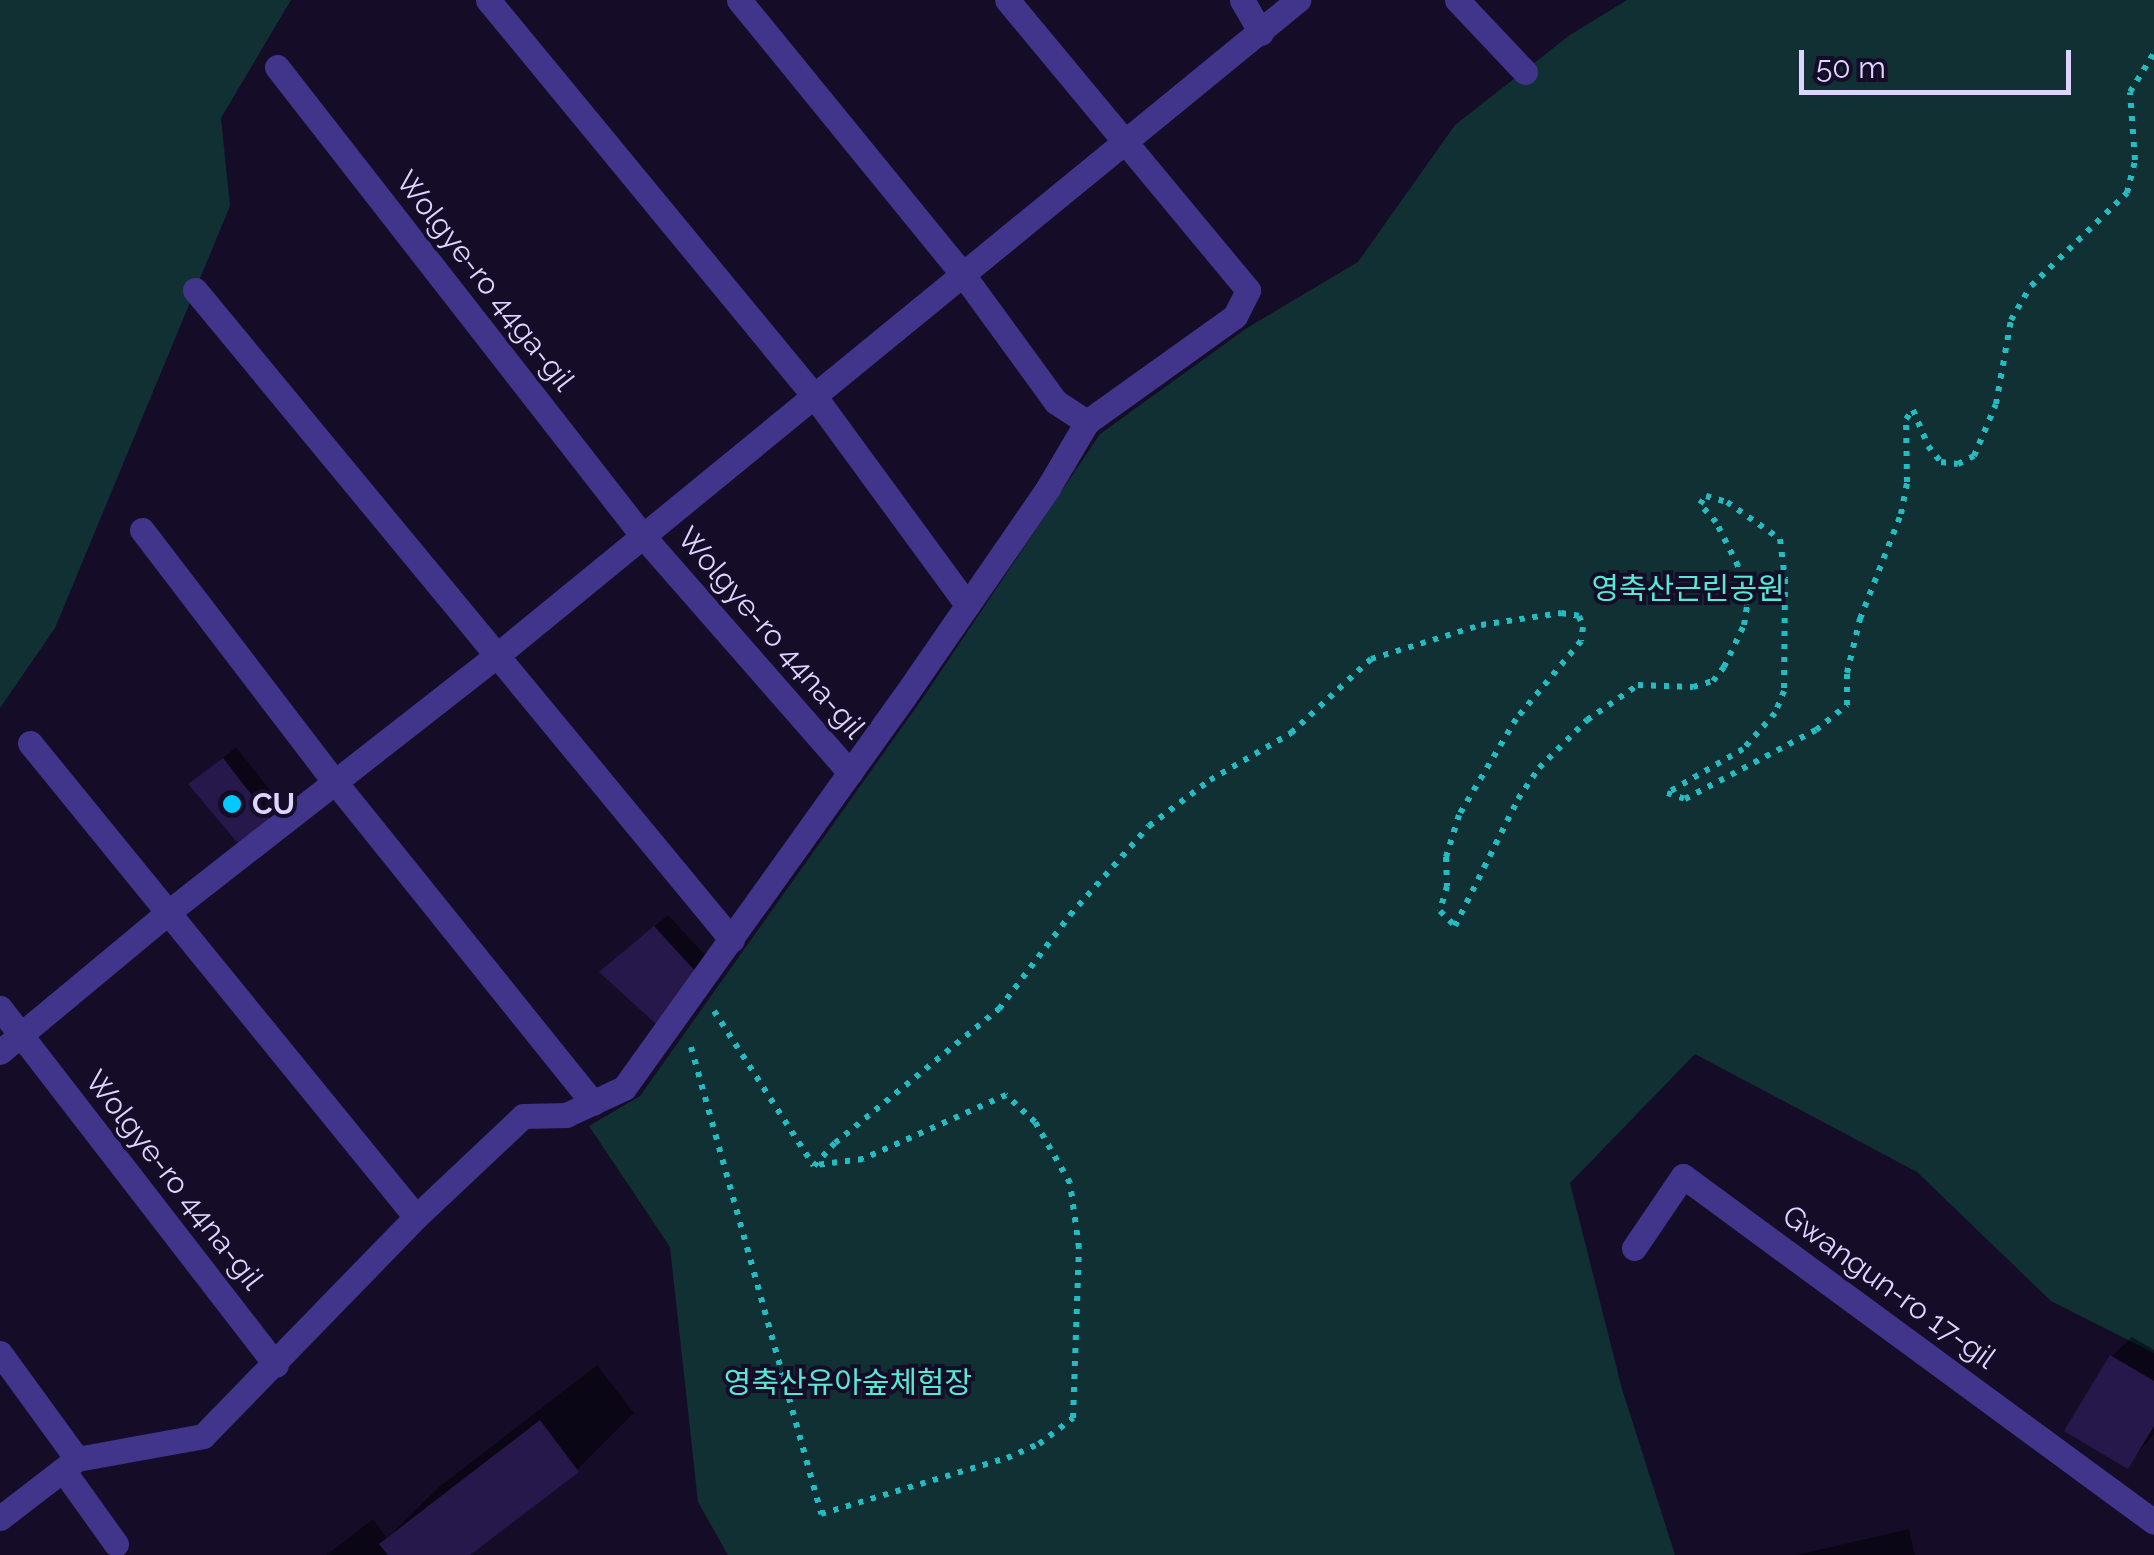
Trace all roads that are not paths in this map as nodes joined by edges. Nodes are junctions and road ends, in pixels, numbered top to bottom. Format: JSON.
{"nodes":[{"id":1,"x":488,"y":0,"type":"edge"},
{"id":2,"x":739,"y":0,"type":"edge"},
{"id":3,"x":1007,"y":0,"type":"edge"},
{"id":4,"x":1242,"y":0,"type":"edge"},
{"id":5,"x":1298,"y":0,"type":"edge"},
{"id":6,"x":1457,"y":0,"type":"edge"},
{"id":7,"x":1261,"y":33,"type":"junction"},
{"id":8,"x":276,"y":68,"type":"dead end"},
{"id":9,"x":1525,"y":72,"type":"dead end"},
{"id":10,"x":1126,"y":143,"type":"junction"},
{"id":11,"x":964,"y":276,"type":"junction"},
{"id":12,"x":195,"y":290,"type":"dead end"},
{"id":13,"x":815,"y":397,"type":"junction"},
{"id":14,"x":1087,"y":422,"type":"junction"},
{"id":15,"x":142,"y":530,"type":"dead end"},
{"id":16,"x":642,"y":535,"type":"junction"},
{"id":17,"x":968,"y":605,"type":"junction"},
{"id":18,"x":495,"y":658,"type":"junction"},
{"id":19,"x":30,"y":744,"type":"dead end"},
{"id":20,"x":850,"y":773,"type":"junction"},
{"id":21,"x":335,"y":782,"type":"junction"},
{"id":22,"x":170,"y":910,"type":"junction"},
{"id":23,"x":732,"y":940,"type":"junction"},
{"id":24,"x":0,"y":1008,"type":"edge"},
{"id":25,"x":20,"y":1035,"type":"junction"},
{"id":26,"x":0,"y":1052,"type":"edge"},
{"id":27,"x":592,"y":1103,"type":"junction"},
{"id":28,"x":416,"y":1217,"type":"junction"},
{"id":29,"x":1634,"y":1248,"type":"dead end"},
{"id":30,"x":0,"y":1353,"type":"edge"},
{"id":31,"x":276,"y":1365,"type":"junction"},
{"id":32,"x":70,"y":1464,"type":"junction"},
{"id":33,"x":2154,"y":1495,"type":"edge"},
{"id":34,"x":2127,"y":1502,"type":"junction"},
{"id":35,"x":0,"y":1518,"type":"edge"},
{"id":36,"x":2154,"y":1522,"type":"edge"},
{"id":37,"x":116,"y":1544,"type":"dead end"}],
"edges":[{"from":1,"to":13,"type":"street"},
{"from":2,"to":11,"type":"street"},
{"from":3,"to":10,"type":"street"},
{"from":4,"to":7,"type":"street"},
{"from":5,"to":7,"type":"street"},
{"from":6,"to":9,"type":"street"},
{"from":7,"to":10,"type":"street"},
{"from":8,"to":16,"type":"street","name":"Wolgye-ro 44ga-gil"},
{"from":10,"to":11,"type":"street"},
{"from":10,"to":14,"type":"street","name":"Wolgye-ro 44na-gil"},
{"from":11,"to":13,"type":"street"},
{"from":11,"to":14,"type":"street"},
{"from":12,"to":18,"type":"street"},
{"from":13,"to":16,"type":"street"},
{"from":13,"to":17,"type":"street"},
{"from":14,"to":17,"type":"street","name":"Wolgye-ro 44na-gil"},
{"from":15,"to":21,"type":"street"},
{"from":16,"to":18,"type":"street"},
{"from":16,"to":20,"type":"street","name":"Wolgye-ro 44na-gil"},
{"from":17,"to":20,"type":"street","name":"Wolgye-ro 44na-gil"},
{"from":18,"to":21,"type":"street"},
{"from":18,"to":23,"type":"street"},
{"from":19,"to":22,"type":"street"},
{"from":20,"to":23,"type":"street","name":"Wolgye-ro 44na-gil"},
{"from":21,"to":22,"type":"street"},
{"from":21,"to":27,"type":"street"},
{"from":22,"to":25,"type":"street"},
{"from":22,"to":28,"type":"street"},
{"from":23,"to":27,"type":"street","name":"Wolgye-ro 44na-gil"},
{"from":24,"to":25,"type":"street"},
{"from":25,"to":26,"type":"street"},
{"from":25,"to":31,"type":"street","name":"Wolgye-ro 44na-gil"},
{"from":27,"to":28,"type":"street","name":"Wolgye-ro 44na-gil"},
{"from":28,"to":31,"type":"street","name":"Wolgye-ro 44na-gil"},
{"from":29,"to":34,"type":"street","name":"Gwangun-ro 17-gil"},
{"from":30,"to":32,"type":"street"},
{"from":31,"to":32,"type":"street","name":"Wolgye-ro 44na-gil"},
{"from":32,"to":35,"type":"street"},
{"from":32,"to":37,"type":"street"},
{"from":33,"to":34,"type":"street"},
{"from":34,"to":36,"type":"street","name":"Gwangun-ro 17-gil"}]}
